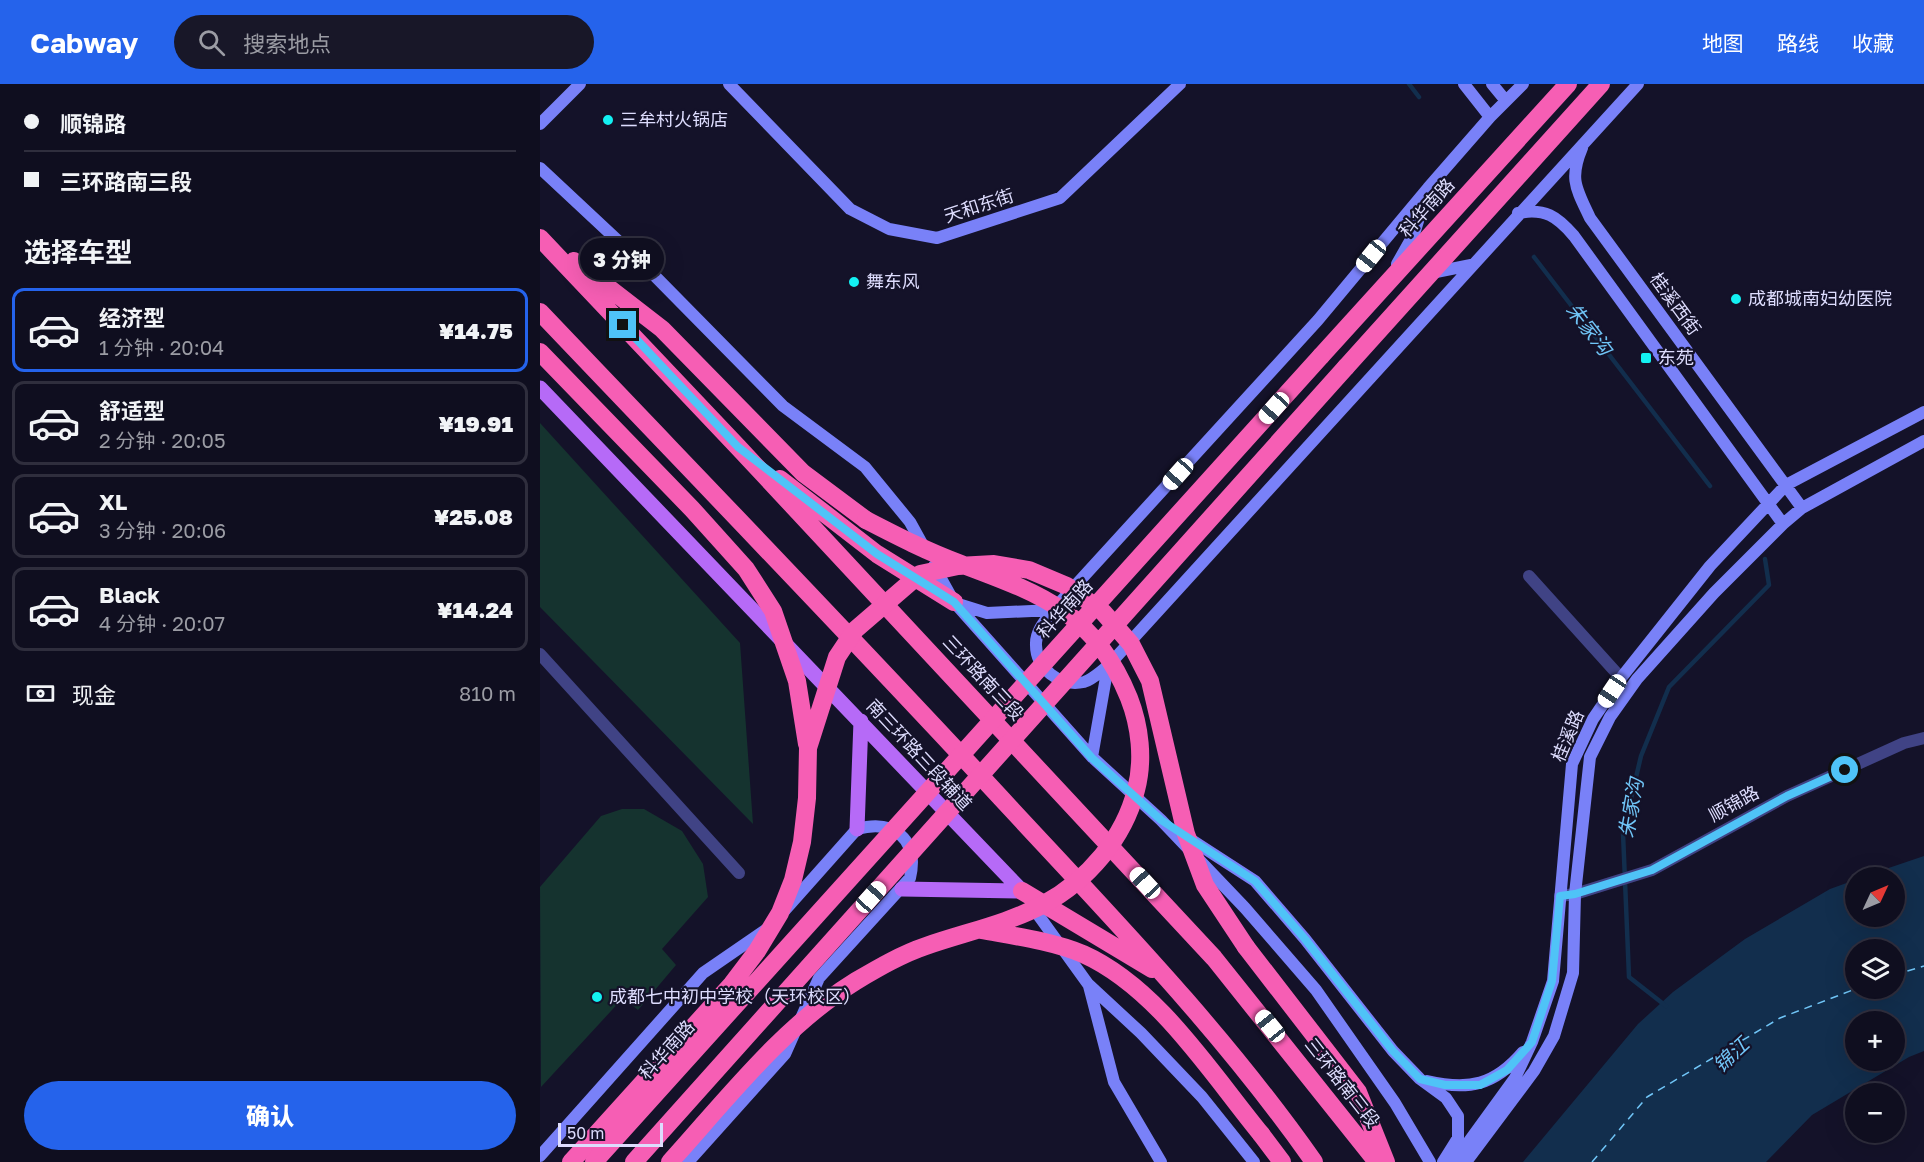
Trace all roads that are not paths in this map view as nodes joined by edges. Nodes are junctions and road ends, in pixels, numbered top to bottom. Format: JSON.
{"nodes":[{"id":1,"x":580,"y":84,"type":"edge"},
{"id":2,"x":729,"y":84,"type":"edge"},
{"id":3,"x":1180,"y":84,"type":"edge"},
{"id":4,"x":1464,"y":84,"type":"edge"},
{"id":5,"x":1492,"y":84,"type":"edge"},
{"id":6,"x":1523,"y":84,"type":"edge"},
{"id":7,"x":1568,"y":84,"type":"edge"},
{"id":8,"x":1601,"y":84,"type":"edge"},
{"id":9,"x":1638,"y":84,"type":"edge"},
{"id":10,"x":1506,"y":101,"type":"junction"},
{"id":11,"x":1490,"y":117,"type":"junction"},
{"id":12,"x":540,"y":124,"type":"edge"},
{"id":13,"x":1586,"y":138,"type":"junction"},
{"id":14,"x":540,"y":168,"type":"edge"},
{"id":15,"x":1428,"y":188,"type":"junction"},
{"id":16,"x":1518,"y":213,"type":"junction"},
{"id":17,"x":540,"y":237,"type":"edge"},
{"id":18,"x":1471,"y":265,"type":"junction"},
{"id":19,"x":1431,"y":273,"type":"junction"},
{"id":20,"x":1383,"y":288,"type":"junction"},
{"id":21,"x":540,"y":312,"type":"edge"},
{"id":22,"x":540,"y":351,"type":"edge"},
{"id":23,"x":540,"y":388,"type":"edge"},
{"id":24,"x":1924,"y":412,"type":"edge"},
{"id":25,"x":1924,"y":441,"type":"edge"},
{"id":26,"x":738,"y":447,"type":"junction"},
{"id":27,"x":1786,"y":485,"type":"junction"},
{"id":28,"x":1767,"y":503,"type":"junction"},
{"id":29,"x":1802,"y":508,"type":"junction"},
{"id":30,"x":1783,"y":524,"type":"junction"},
{"id":31,"x":1529,"y":576,"type":"dead end"},
{"id":32,"x":954,"y":602,"type":"junction"},
{"id":33,"x":1053,"y":610,"type":"junction"},
{"id":34,"x":543,"y":662,"type":"edge"},
{"id":35,"x":1108,"y":666,"type":"junction"},
{"id":36,"x":1622,"y":678,"type":"junction"},
{"id":37,"x":861,"y":722,"type":"junction"},
{"id":38,"x":1924,"y":738,"type":"edge"},
{"id":39,"x":808,"y":748,"type":"junction"},
{"id":40,"x":1092,"y":758,"type":"junction"},
{"id":41,"x":1161,"y":820,"type":"junction"},
{"id":42,"x":856,"y":829,"type":"junction"},
{"id":43,"x":739,"y":873,"type":"dead end"},
{"id":44,"x":902,"y":889,"type":"junction"},
{"id":45,"x":1022,"y":891,"type":"junction"},
{"id":46,"x":1575,"y":894,"type":"junction"},
{"id":47,"x":1560,"y":896,"type":"junction"},
{"id":48,"x":981,"y":930,"type":"junction"},
{"id":49,"x":1170,"y":981,"type":"junction"},
{"id":50,"x":1088,"y":984,"type":"junction"},
{"id":51,"x":1532,"y":1042,"type":"junction"},
{"id":52,"x":1420,"y":1079,"type":"junction"},
{"id":53,"x":540,"y":1156,"type":"edge"},
{"id":54,"x":571,"y":1162,"type":"edge"},
{"id":55,"x":594,"y":1162,"type":"edge"},
{"id":56,"x":634,"y":1162,"type":"edge"},
{"id":57,"x":670,"y":1162,"type":"edge"},
{"id":58,"x":688,"y":1162,"type":"edge"},
{"id":59,"x":1161,"y":1162,"type":"edge"},
{"id":60,"x":1254,"y":1162,"type":"edge"},
{"id":61,"x":1282,"y":1162,"type":"edge"},
{"id":62,"x":1314,"y":1162,"type":"edge"},
{"id":63,"x":1377,"y":1162,"type":"edge"},
{"id":64,"x":1386,"y":1162,"type":"edge"},
{"id":65,"x":1430,"y":1162,"type":"edge"},
{"id":66,"x":1443,"y":1162,"type":"edge"},
{"id":67,"x":1454,"y":1162,"type":"edge"},
{"id":68,"x":1466,"y":1162,"type":"edge"}],
"edges":[{"from":1,"to":12,"type":"main road"},
{"from":2,"to":3,"type":"main road","name":"天和东街"},
{"from":4,"to":11,"type":"main road"},
{"from":5,"to":10,"type":"main road"},
{"from":6,"to":10,"type":"main road"},
{"from":7,"to":20,"type":"highway","name":"科华南路"},
{"from":8,"to":19,"type":"highway"},
{"from":9,"to":13,"type":"main road"},
{"from":10,"to":11,"type":"main road"},
{"from":11,"to":15,"type":"main road"},
{"from":13,"to":16,"type":"main road"},
{"from":13,"to":27,"type":"main road","name":"桂溪西街"},
{"from":14,"to":32,"type":"main road"},
{"from":15,"to":20,"type":"main road"},
{"from":15,"to":33,"type":"main road"},
{"from":16,"to":18,"type":"main road"},
{"from":16,"to":28,"type":"main road"},
{"from":17,"to":26,"type":"highway","name":"三环路南三段"},
{"from":17,"to":48,"type":"highway","bridge":true},
{"from":18,"to":19,"type":"main road"},
{"from":18,"to":35,"type":"main road"},
{"from":19,"to":56,"type":"highway","bridge":true},
{"from":20,"to":55,"type":"highway","name":"科华南路","bridge":true},
{"from":21,"to":49,"type":"highway"},
{"from":22,"to":39,"type":"highway","bridge":true},
{"from":23,"to":37,"type":"main road","name":"南三环路三段辅道"},
{"from":24,"to":27,"type":"main road","name":"桂溪路"},
{"from":25,"to":29,"type":"main road","name":"桂溪路"},
{"from":26,"to":32,"type":"highway"},
{"from":26,"to":63,"type":"highway","name":"三环路南三段"},
{"from":27,"to":28,"type":"main road","name":"桂溪路"},
{"from":27,"to":29,"type":"main road","name":"桂溪西街"},
{"from":28,"to":30,"type":"main road"},
{"from":28,"to":36,"type":"main road","name":"桂溪路"},
{"from":29,"to":30,"type":"main road","name":"桂溪路"},
{"from":30,"to":46,"type":"main road","name":"桂溪路"},
{"from":31,"to":36,"type":"street"},
{"from":32,"to":33,"type":"main road"},
{"from":32,"to":40,"type":"main road"},
{"from":33,"to":35,"type":"main road"},
{"from":34,"to":43,"type":"street"},
{"from":35,"to":40,"type":"main road"},
{"from":36,"to":47,"type":"main road","name":"桂溪路"},
{"from":37,"to":42,"type":"main road"},
{"from":37,"to":45,"type":"main road","name":"南三环路三段辅道"},
{"from":38,"to":46,"type":"street","name":"顺锦路"},
{"from":39,"to":54,"type":"highway","bridge":true},
{"from":39,"to":64,"type":"highway","bridge":true},
{"from":40,"to":41,"type":"main road"},
{"from":41,"to":52,"type":"main road"},
{"from":41,"to":65,"type":"main road"},
{"from":42,"to":44,"type":"main road"},
{"from":42,"to":53,"type":"main road"},
{"from":44,"to":45,"type":"main road"},
{"from":44,"to":58,"type":"main road"},
{"from":45,"to":49,"type":"highway"},
{"from":45,"to":50,"type":"main road","name":"南三环路三段辅道"},
{"from":46,"to":47,"type":"street","name":"顺锦路"},
{"from":46,"to":68,"type":"main road","name":"桂溪路"},
{"from":47,"to":51,"type":"main road","name":"桂溪路"},
{"from":48,"to":57,"type":"highway","bridge":true},
{"from":48,"to":61,"type":"highway","bridge":true},
{"from":49,"to":62,"type":"highway"},
{"from":50,"to":59,"type":"main road"},
{"from":50,"to":60,"type":"main road","name":"南三环路三段辅道"},
{"from":51,"to":52,"type":"main road"},
{"from":51,"to":67,"type":"main road","name":"桂溪路"},
{"from":52,"to":66,"type":"main road"}]}
